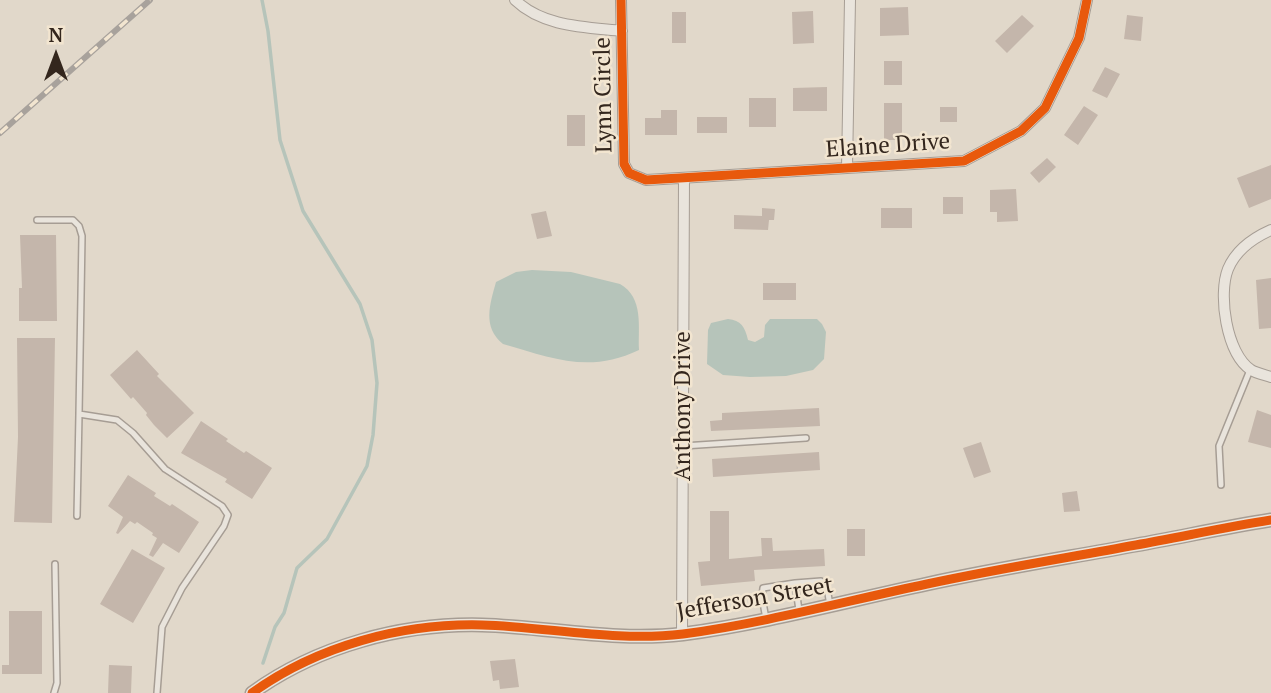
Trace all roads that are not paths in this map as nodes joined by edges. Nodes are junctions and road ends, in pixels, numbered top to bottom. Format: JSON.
{"nodes":[{"id":1,"x":515,"y":0,"type":"edge"},
{"id":2,"x":621,"y":0,"type":"edge"},
{"id":3,"x":850,"y":0,"type":"edge"},
{"id":4,"x":1087,"y":0,"type":"edge"},
{"id":5,"x":622,"y":31,"type":"junction"},
{"id":6,"x":847,"y":168,"type":"junction"},
{"id":7,"x":684,"y":178,"type":"junction"},
{"id":8,"x":37,"y":220,"type":"dead end"},
{"id":9,"x":1271,"y":230,"type":"edge"},
{"id":10,"x":1250,"y":370,"type":"junction"},
{"id":11,"x":1271,"y":377,"type":"edge"},
{"id":12,"x":79,"y":414,"type":"junction"},
{"id":13,"x":806,"y":438,"type":"dead end"},
{"id":14,"x":683,"y":446,"type":"junction"},
{"id":15,"x":1221,"y":485,"type":"dead end"},
{"id":16,"x":77,"y":516,"type":"dead end"},
{"id":17,"x":1271,"y":520,"type":"edge"},
{"id":18,"x":55,"y":564,"type":"dead end"},
{"id":19,"x":795,"y":583,"type":"junction"},
{"id":20,"x":830,"y":606,"type":"junction"},
{"id":21,"x":799,"y":612,"type":"junction"},
{"id":22,"x":766,"y":619,"type":"junction"},
{"id":23,"x":682,"y":634,"type":"junction"},
{"id":24,"x":54,"y":693,"type":"edge"},
{"id":25,"x":157,"y":693,"type":"edge"},
{"id":26,"x":252,"y":693,"type":"edge"}],
"edges":[{"from":1,"to":5,"type":"street"},
{"from":2,"to":5,"type":"street","name":"Lynn Circle"},
{"from":3,"to":6,"type":"street"},
{"from":4,"to":6,"type":"street","name":"Elaine Drive"},
{"from":5,"to":7,"type":"street","name":"Lynn Circle"},
{"from":6,"to":7,"type":"street","name":"Elaine Drive"},
{"from":7,"to":14,"type":"street","name":"Anthony Drive"},
{"from":8,"to":12,"type":"lane"},
{"from":9,"to":10,"type":"street"},
{"from":10,"to":11,"type":"street"},
{"from":10,"to":15,"type":"lane"},
{"from":12,"to":16,"type":"lane"},
{"from":12,"to":25,"type":"lane"},
{"from":13,"to":14,"type":"lane"},
{"from":14,"to":23,"type":"street","name":"Anthony Drive"},
{"from":17,"to":20,"type":"street","name":"Jefferson Street"},
{"from":18,"to":24,"type":"lane"},
{"from":19,"to":20,"type":"lane"},
{"from":19,"to":21,"type":"lane"},
{"from":19,"to":22,"type":"lane"},
{"from":20,"to":21,"type":"street","name":"Jefferson Street"},
{"from":21,"to":22,"type":"street","name":"Jefferson Street"},
{"from":22,"to":23,"type":"street","name":"Jefferson Street"},
{"from":23,"to":26,"type":"street","name":"Jefferson Street"}]}
